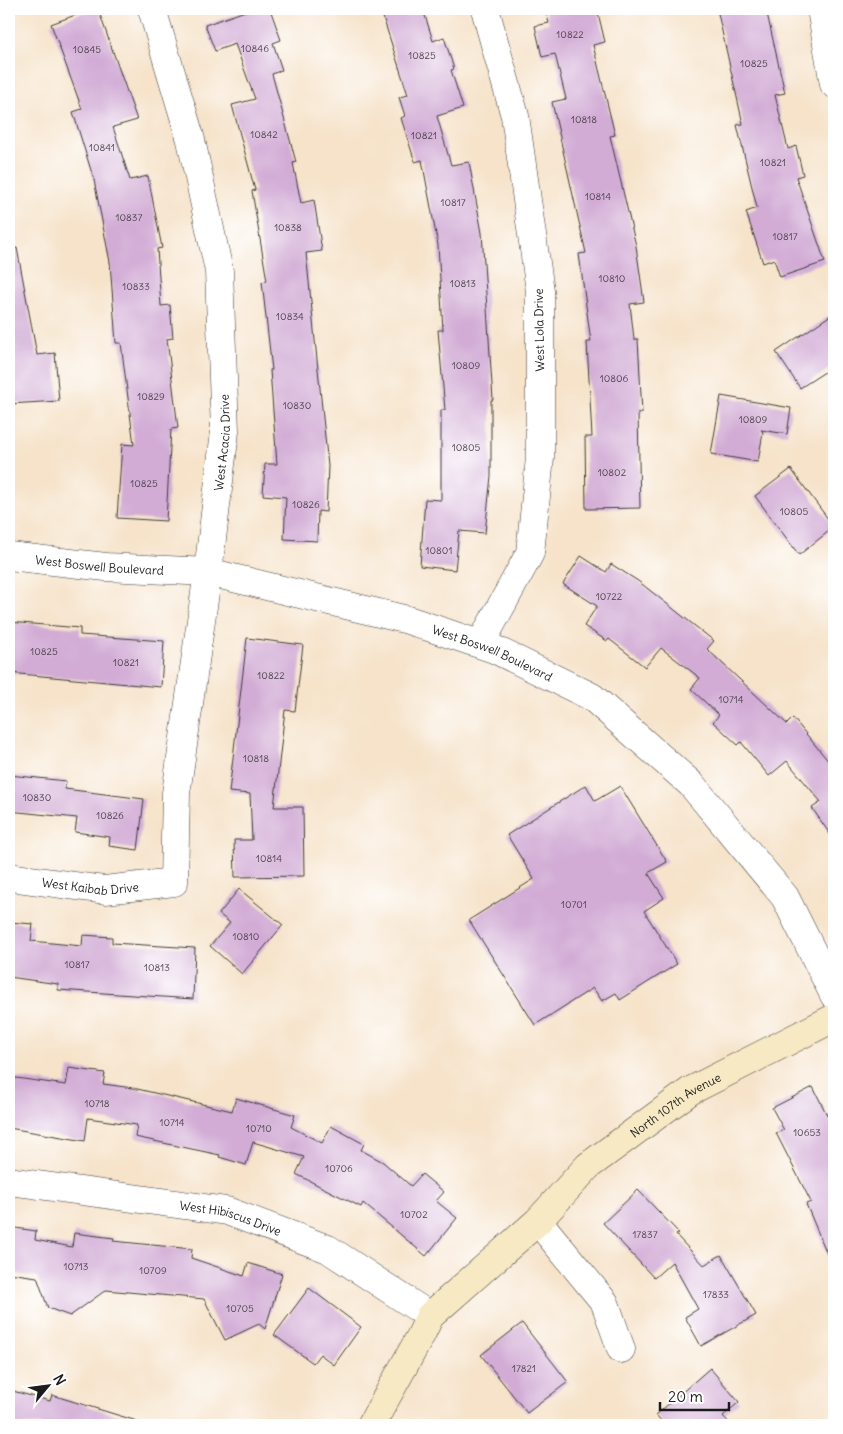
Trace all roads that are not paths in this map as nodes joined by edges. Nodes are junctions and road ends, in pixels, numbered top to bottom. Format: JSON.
{"nodes":[{"id":1,"x":485,"y":9,"type":"edge"},
{"id":2,"x":820,"y":9,"type":"edge"},
{"id":3,"x":155,"y":10,"type":"edge"},
{"id":4,"x":834,"y":84,"type":"edge"},
{"id":5,"x":9,"y":556,"type":"edge"},
{"id":6,"x":208,"y":572,"type":"junction"},
{"id":7,"x":481,"y":643,"type":"junction"},
{"id":8,"x":9,"y":877,"type":"edge"},
{"id":9,"x":174,"y":882,"type":"joint"},
{"id":10,"x":834,"y":995,"type":"edge"},
{"id":11,"x":834,"y":1018,"type":"edge"},
{"id":12,"x":9,"y":1181,"type":"edge"},
{"id":13,"x":538,"y":1221,"type":"junction"},
{"id":14,"x":430,"y":1316,"type":"junction"},
{"id":15,"x":621,"y":1349,"type":"dead end"},
{"id":16,"x":371,"y":1425,"type":"edge"}],
"edges":[{"from":1,"to":7,"type":"street","name":"West Lola Drive"},
{"from":2,"to":4,"type":"street"},
{"from":3,"to":6,"type":"street","name":"West Acacia Drive"},
{"from":5,"to":6,"type":"street","name":"West Boswell Boulevard"},
{"from":6,"to":7,"type":"street","name":"West Boswell Boulevard"},
{"from":6,"to":9,"type":"street","name":"West Acacia Drive"},
{"from":7,"to":10,"type":"street","name":"West Boswell Boulevard"},
{"from":8,"to":9,"type":"street","name":"West Kaibab Drive"},
{"from":11,"to":13,"type":"street","name":"North 107th Avenue"},
{"from":12,"to":14,"type":"street","name":"West Hibiscus Drive"},
{"from":13,"to":14,"type":"street","name":"North 107th Avenue"},
{"from":13,"to":15,"type":"street"},
{"from":14,"to":16,"type":"street","name":"North 107th Avenue"}]}
